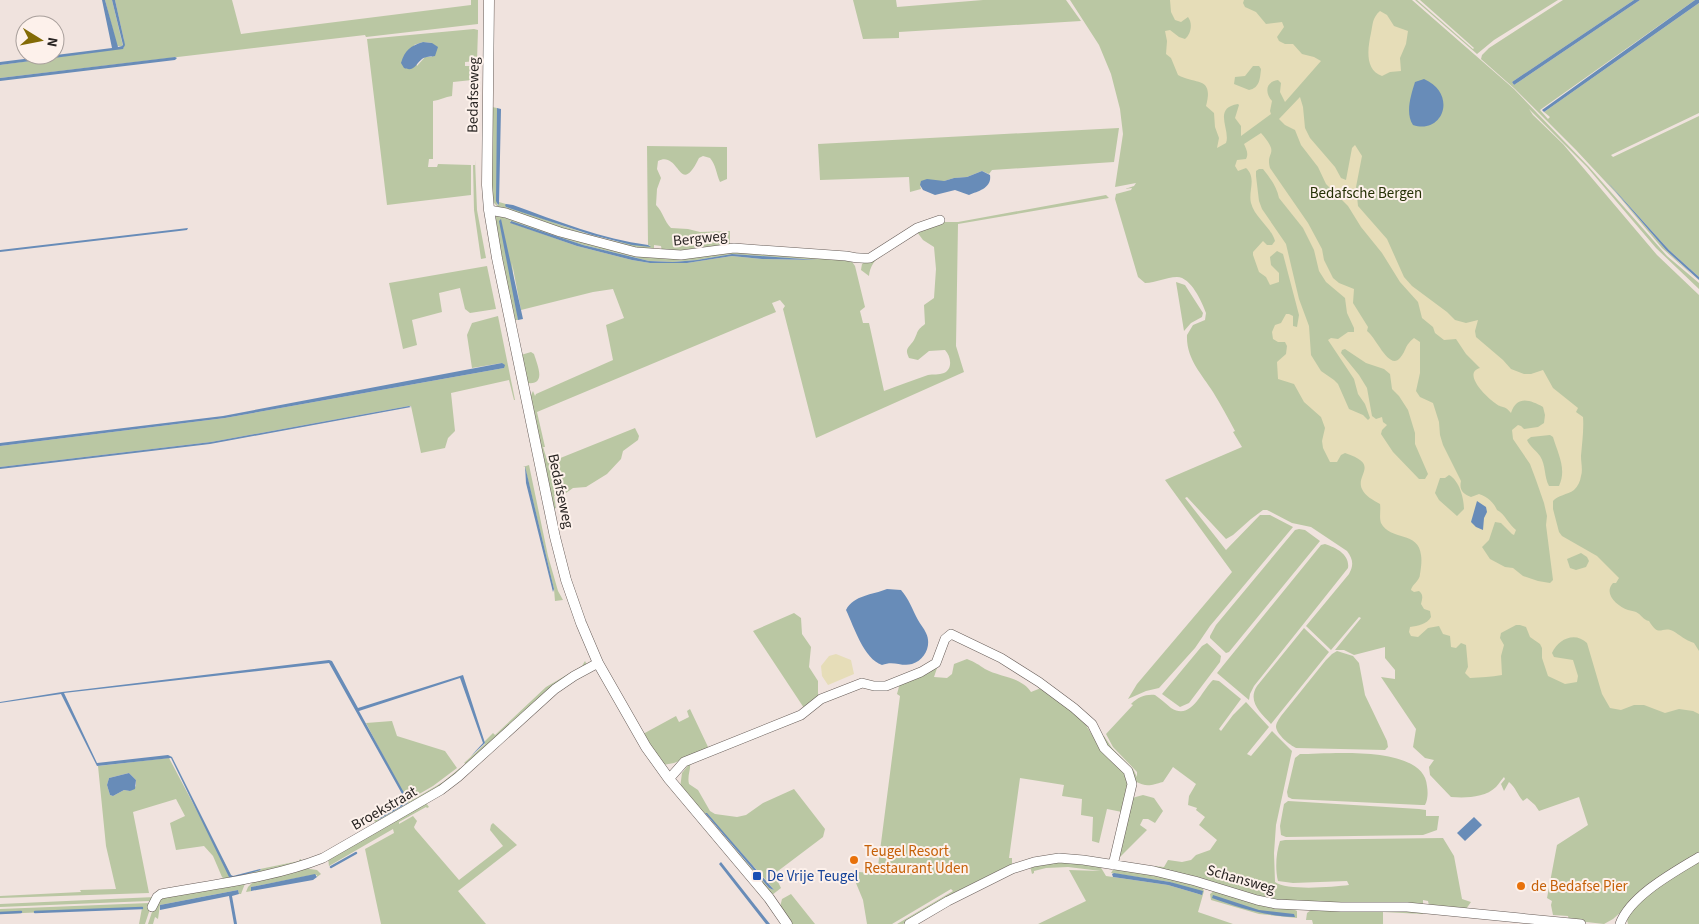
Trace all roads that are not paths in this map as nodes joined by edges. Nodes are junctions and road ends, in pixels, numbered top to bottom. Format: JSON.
{"nodes":[{"id":1,"x":490,"y":0,"type":"edge"},
{"id":2,"x":489,"y":210,"type":"junction"},
{"id":3,"x":940,"y":220,"type":"dead end"},
{"id":4,"x":598,"y":663,"type":"junction"},
{"id":5,"x":669,"y":779,"type":"junction"},
{"id":6,"x":1699,"y":858,"type":"edge"},
{"id":7,"x":1113,"y":865,"type":"junction"},
{"id":8,"x":152,"y":907,"type":"dead end"},
{"id":9,"x":786,"y":924,"type":"edge"},
{"id":10,"x":910,"y":924,"type":"edge"},
{"id":11,"x":1581,"y":924,"type":"edge"},
{"id":12,"x":1620,"y":924,"type":"edge"}],
"edges":[{"from":1,"to":2,"type":"street","name":"Bedafseweg"},
{"from":2,"to":3,"type":"street","name":"Bergweg"},
{"from":2,"to":4,"type":"street","name":"Bedafseweg"},
{"from":4,"to":5,"type":"street","name":"Bedafseweg"},
{"from":4,"to":8,"type":"street","name":"Broekstraat"},
{"from":5,"to":7,"type":"street"},
{"from":5,"to":9,"type":"street","name":"Bedafseweg"},
{"from":6,"to":12,"type":"street"},
{"from":7,"to":10,"type":"street","name":"Schansweg"},
{"from":7,"to":11,"type":"street","name":"Schansweg"}]}
